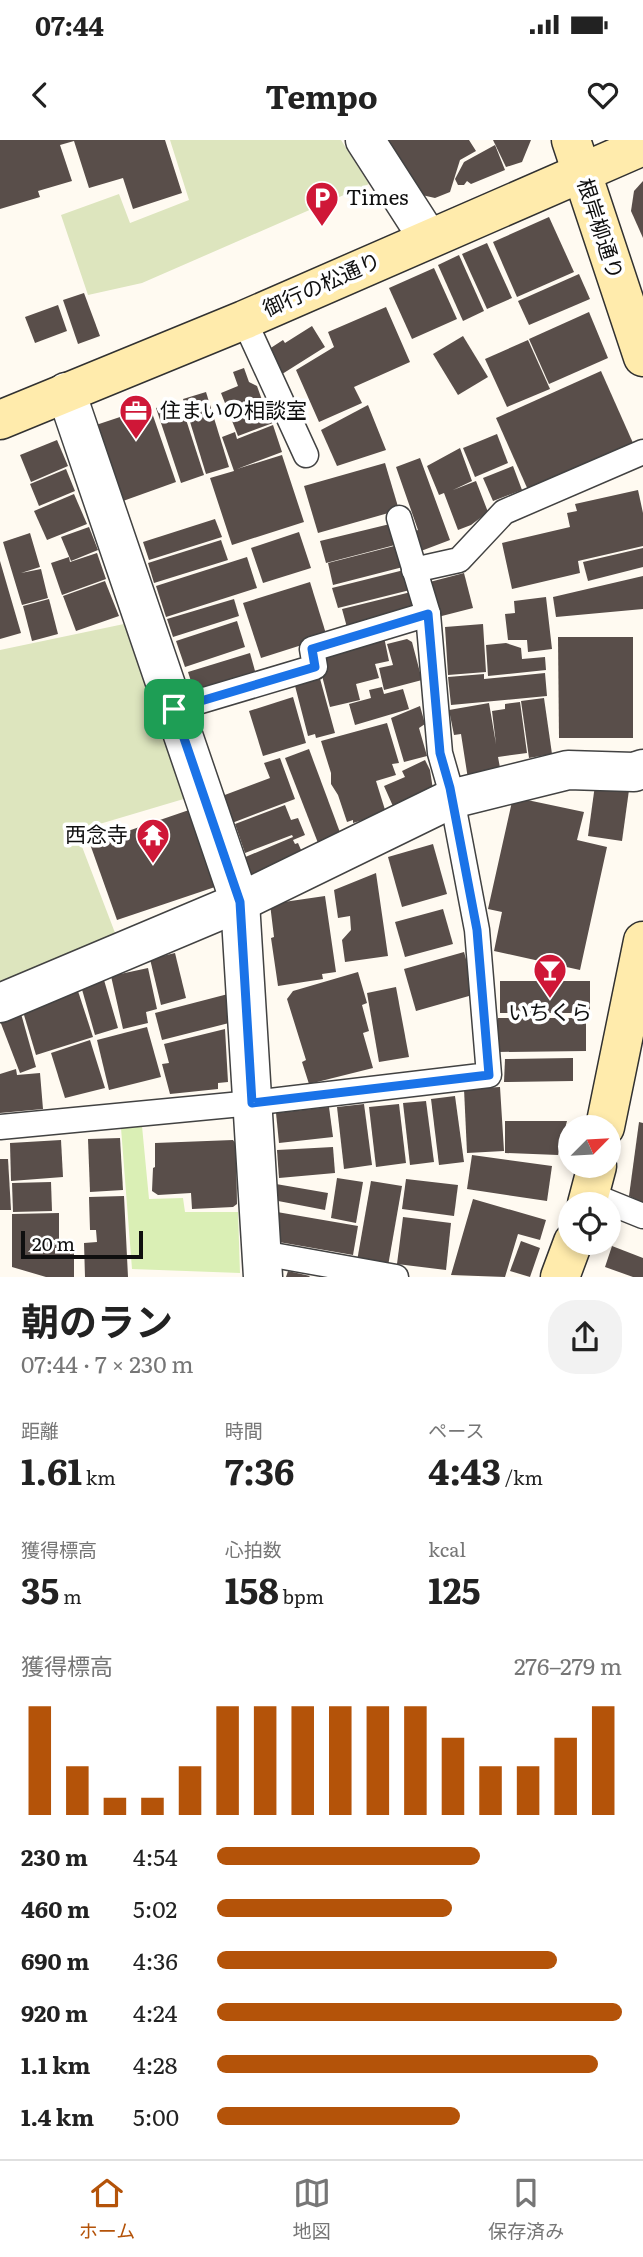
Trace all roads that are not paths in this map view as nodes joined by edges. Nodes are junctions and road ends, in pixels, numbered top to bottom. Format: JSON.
{"nodes":[{"id":1,"x":365,"y":140,"type":"edge"},
{"id":2,"x":643,"y":146,"type":"edge"},
{"id":3,"x":576,"y":156,"type":"edge"},
{"id":4,"x":428,"y":238,"type":"junction"},
{"id":5,"x":244,"y":320,"type":"junction"},
{"id":6,"x":643,"y":358,"type":"edge"},
{"id":7,"x":66,"y":392,"type":"junction"},
{"id":8,"x":0,"y":420,"type":"edge"},
{"id":9,"x":643,"y":452,"type":"edge"},
{"id":10,"x":306,"y":455,"type":"dead end"},
{"id":11,"x":399,"y":518,"type":"dead end"},
{"id":12,"x":414,"y":570,"type":"junction"},
{"id":13,"x":428,"y":614,"type":"junction"},
{"id":14,"x":174,"y":709,"type":"junction"},
{"id":15,"x":643,"y":769,"type":"edge"},
{"id":16,"x":451,"y":799,"type":"junction"},
{"id":17,"x":240,"y":902,"type":"junction"},
{"id":18,"x":643,"y":941,"type":"edge"},
{"id":19,"x":0,"y":1003,"type":"edge"},
{"id":20,"x":252,"y":1103,"type":"junction"},
{"id":21,"x":607,"y":1115,"type":"edge"},
{"id":22,"x":0,"y":1127,"type":"edge"},
{"id":23,"x":592,"y":1188,"type":"edge"},
{"id":24,"x":643,"y":1216,"type":"edge"},
{"id":25,"x":568,"y":1255,"type":"edge"},
{"id":26,"x":262,"y":1265,"type":"edge"},
{"id":27,"x":397,"y":1277,"type":"edge"},
{"id":28,"x":560,"y":1277,"type":"edge"}],
"edges":[{"from":1,"to":4,"type":"street"},
{"from":2,"to":3,"type":"street","name":"御行の松通り"},
{"from":3,"to":4,"type":"street","name":"御行の松通り"},
{"from":3,"to":6,"type":"street","name":"根岸柳通り"},
{"from":4,"to":5,"type":"street","name":"御行の松通り"},
{"from":5,"to":7,"type":"street","name":"御行の松通り"},
{"from":5,"to":10,"type":"lane"},
{"from":7,"to":8,"type":"street","name":"御行の松通り"},
{"from":7,"to":14,"type":"street"},
{"from":9,"to":12,"type":"lane"},
{"from":11,"to":12,"type":"lane"},
{"from":12,"to":13,"type":"lane"},
{"from":13,"to":14,"type":"lane"},
{"from":13,"to":16,"type":"lane"},
{"from":14,"to":17,"type":"street"},
{"from":15,"to":16,"type":"street"},
{"from":16,"to":17,"type":"street"},
{"from":16,"to":20,"type":"lane"},
{"from":17,"to":19,"type":"street"},
{"from":17,"to":20,"type":"street"},
{"from":18,"to":21,"type":"street"},
{"from":20,"to":22,"type":"lane"},
{"from":20,"to":26,"type":"street"},
{"from":23,"to":24,"type":"lane"},
{"from":25,"to":28,"type":"street"},
{"from":26,"to":27,"type":"lane"}]}
